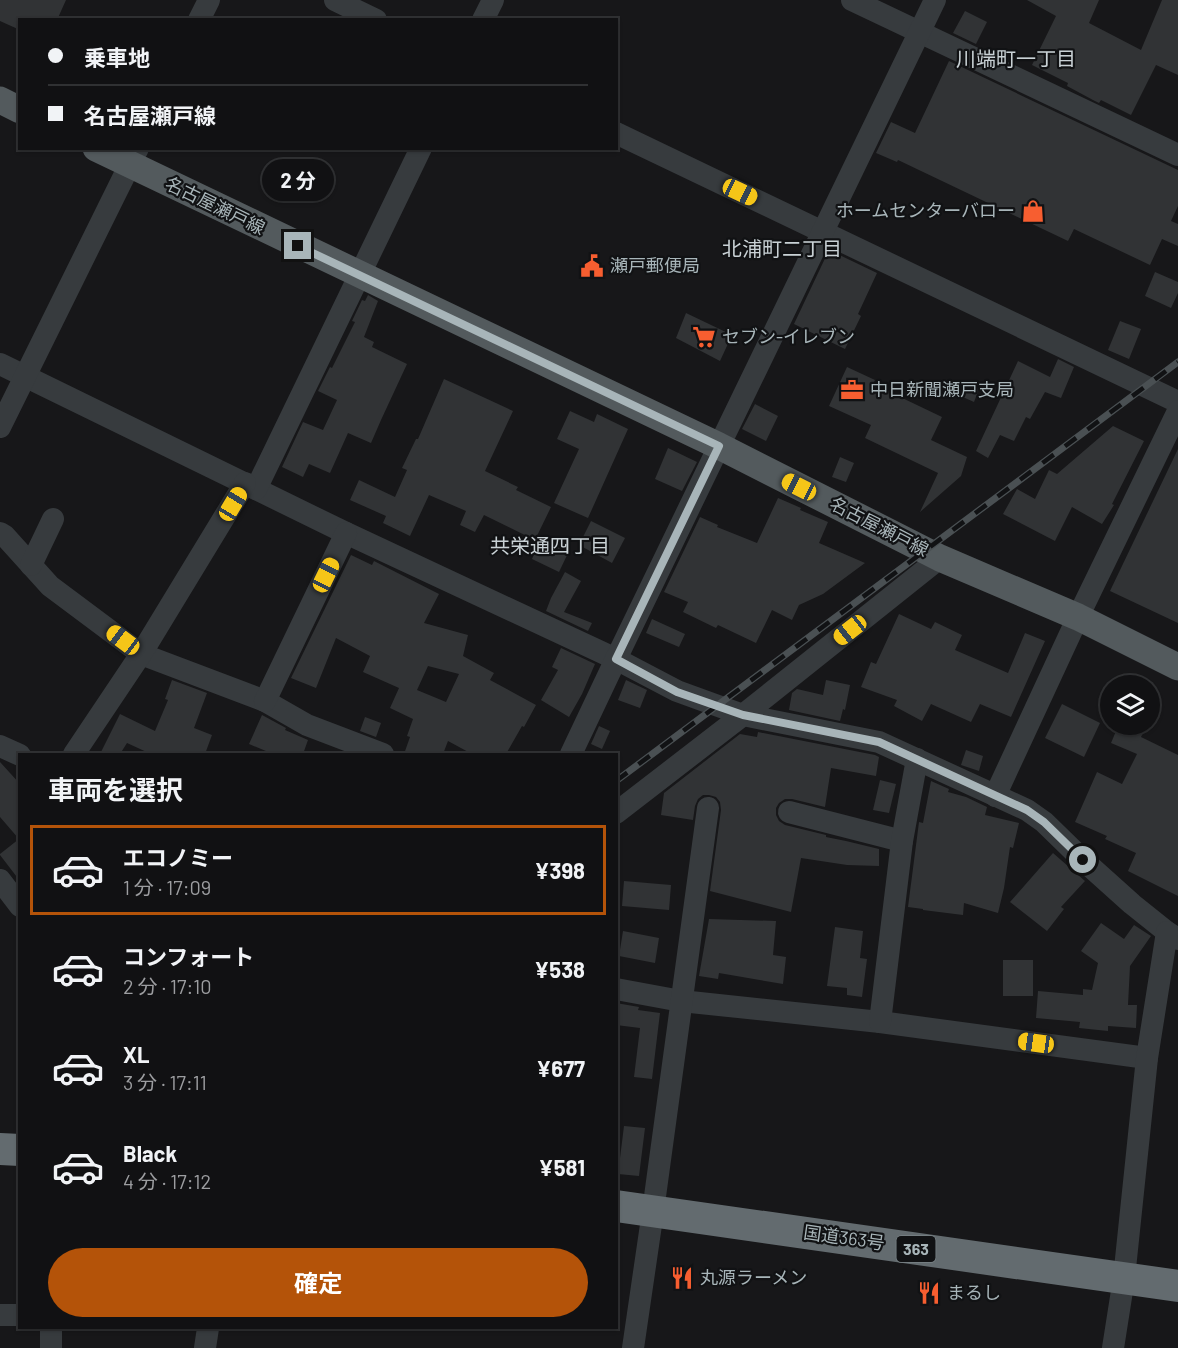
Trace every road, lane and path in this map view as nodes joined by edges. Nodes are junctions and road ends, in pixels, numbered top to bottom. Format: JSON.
{"nodes":[{"id":1,"x":209,"y":0,"type":"edge"},
{"id":2,"x":335,"y":0,"type":"edge"},
{"id":3,"x":492,"y":0,"type":"edge"},
{"id":4,"x":852,"y":0,"type":"edge"},
{"id":5,"x":935,"y":0,"type":"edge"},
{"id":6,"x":201,"y":18,"type":"edge"},
{"id":7,"x":372,"y":18,"type":"edge"},
{"id":8,"x":484,"y":18,"type":"edge"},
{"id":9,"x":920,"y":33,"type":"junction"},
{"id":10,"x":0,"y":100,"type":"edge"},
{"id":11,"x":18,"y":109,"type":"edge"},
{"id":12,"x":618,"y":134,"type":"edge"},
{"id":13,"x":104,"y":150,"type":"edge"},
{"id":14,"x":420,"y":150,"type":"edge"},
{"id":15,"x":1178,"y":155,"type":"edge"},
{"id":16,"x":134,"y":157,"type":"edge"},
{"id":17,"x":822,"y":231,"type":"junction"},
{"id":18,"x":361,"y":276,"type":"junction"},
{"id":19,"x":0,"y":364,"type":"edge"},
{"id":20,"x":25,"y":376,"type":"junction"},
{"id":21,"x":1178,"y":402,"type":"edge"},
{"id":22,"x":1178,"y":411,"type":"edge"},
{"id":23,"x":0,"y":427,"type":"edge"},
{"id":24,"x":719,"y":446,"type":"junction"},
{"id":25,"x":251,"y":486,"type":"junction"},
{"id":26,"x":53,"y":519,"type":"dead end"},
{"id":27,"x":0,"y":533,"type":"edge"},
{"id":28,"x":346,"y":533,"type":"junction"},
{"id":29,"x":940,"y":558,"type":"junction"},
{"id":30,"x":31,"y":565,"type":"junction"},
{"id":31,"x":1078,"y":617,"type":"junction"},
{"id":32,"x":141,"y":654,"type":"junction"},
{"id":33,"x":616,"y":659,"type":"junction"},
{"id":34,"x":1178,"y":667,"type":"edge"},
{"id":35,"x":265,"y":701,"type":"junction"},
{"id":36,"x":743,"y":715,"type":"junction"},
{"id":37,"x":0,"y":746,"type":"edge"},
{"id":38,"x":75,"y":753,"type":"edge"},
{"id":39,"x":380,"y":753,"type":"edge"},
{"id":40,"x":571,"y":753,"type":"edge"},
{"id":41,"x":18,"y":754,"type":"edge"},
{"id":42,"x":917,"y":759,"type":"junction"},
{"id":43,"x":995,"y":796,"type":"junction"},
{"id":44,"x":708,"y":808,"type":"dead end"},
{"id":45,"x":618,"y":811,"type":"edge"},
{"id":46,"x":789,"y":813,"type":"dead end"},
{"id":47,"x":902,"y":841,"type":"junction"},
{"id":48,"x":0,"y":880,"type":"edge"},
{"id":49,"x":18,"y":903,"type":"edge"},
{"id":50,"x":1173,"y":936,"type":"edge"},
{"id":51,"x":618,"y":989,"type":"edge"},
{"id":52,"x":681,"y":1001,"type":"junction"},
{"id":53,"x":880,"y":1022,"type":"junction"},
{"id":54,"x":1148,"y":1058,"type":"junction"},
{"id":55,"x":0,"y":1149,"type":"edge"},
{"id":56,"x":18,"y":1150,"type":"edge"},
{"id":57,"x":618,"y":1206,"type":"edge"},
{"id":58,"x":653,"y":1211,"type":"junction"},
{"id":59,"x":1124,"y":1278,"type":"junction"},
{"id":60,"x":1178,"y":1286,"type":"edge"},
{"id":61,"x":0,"y":1314,"type":"edge"},
{"id":62,"x":18,"y":1315,"type":"edge"},
{"id":63,"x":51,"y":1329,"type":"edge"},
{"id":64,"x":208,"y":1329,"type":"edge"},
{"id":65,"x":51,"y":1348,"type":"edge"},
{"id":66,"x":205,"y":1348,"type":"edge"},
{"id":67,"x":633,"y":1348,"type":"edge"},
{"id":68,"x":1113,"y":1348,"type":"edge"}],
"edges":[{"from":1,"to":6,"type":"street"},
{"from":2,"to":7,"type":"street"},
{"from":3,"to":8,"type":"street"},
{"from":4,"to":9,"type":"street"},
{"from":5,"to":9,"type":"street"},
{"from":9,"to":15,"type":"street"},
{"from":9,"to":17,"type":"street"},
{"from":10,"to":11,"type":"main road"},
{"from":12,"to":17,"type":"street"},
{"from":13,"to":16,"type":"main road","name":"名古屋瀬戸線"},
{"from":14,"to":18,"type":"street"},
{"from":16,"to":18,"type":"main road","name":"名古屋瀬戸線"},
{"from":16,"to":20,"type":"street"},
{"from":17,"to":21,"type":"street"},
{"from":17,"to":24,"type":"street"},
{"from":18,"to":24,"type":"main road","name":"名古屋瀬戸線"},
{"from":18,"to":25,"type":"street"},
{"from":19,"to":20,"type":"street"},
{"from":20,"to":23,"type":"street"},
{"from":20,"to":25,"type":"street"},
{"from":22,"to":31,"type":"street"},
{"from":24,"to":29,"type":"main road","name":"名古屋瀬戸線"},
{"from":24,"to":33,"type":"street"},
{"from":25,"to":28,"type":"street"},
{"from":25,"to":32,"type":"street"},
{"from":26,"to":30,"type":"street"},
{"from":27,"to":30,"type":"street"},
{"from":28,"to":33,"type":"street"},
{"from":28,"to":35,"type":"street"},
{"from":29,"to":31,"type":"main road","name":"名古屋瀬戸線"},
{"from":29,"to":36,"type":"street"},
{"from":30,"to":32,"type":"street"},
{"from":31,"to":34,"type":"main road","name":"名古屋瀬戸線"},
{"from":31,"to":43,"type":"street"},
{"from":32,"to":35,"type":"street"},
{"from":32,"to":38,"type":"street"},
{"from":33,"to":36,"type":"street"},
{"from":33,"to":40,"type":"street"},
{"from":35,"to":39,"type":"street"},
{"from":36,"to":42,"type":"street"},
{"from":36,"to":45,"type":"street"},
{"from":37,"to":41,"type":"street"},
{"from":42,"to":43,"type":"street"},
{"from":42,"to":47,"type":"street"},
{"from":43,"to":50,"type":"street"},
{"from":44,"to":52,"type":"street"},
{"from":46,"to":47,"type":"street"},
{"from":47,"to":53,"type":"street"},
{"from":48,"to":49,"type":"street"},
{"from":50,"to":54,"type":"street"},
{"from":51,"to":52,"type":"street"},
{"from":52,"to":53,"type":"street"},
{"from":52,"to":58,"type":"street"},
{"from":53,"to":54,"type":"street"},
{"from":54,"to":59,"type":"street"},
{"from":55,"to":56,"type":"highway"},
{"from":57,"to":58,"type":"highway","name":"国道363号","number":"363"},
{"from":58,"to":59,"type":"highway","name":"国道363号","number":"363"},
{"from":58,"to":67,"type":"street"},
{"from":59,"to":60,"type":"highway","name":"国道363号","number":"363"},
{"from":59,"to":68,"type":"street"},
{"from":61,"to":62,"type":"street"},
{"from":63,"to":65,"type":"street"},
{"from":64,"to":66,"type":"street"}]}
